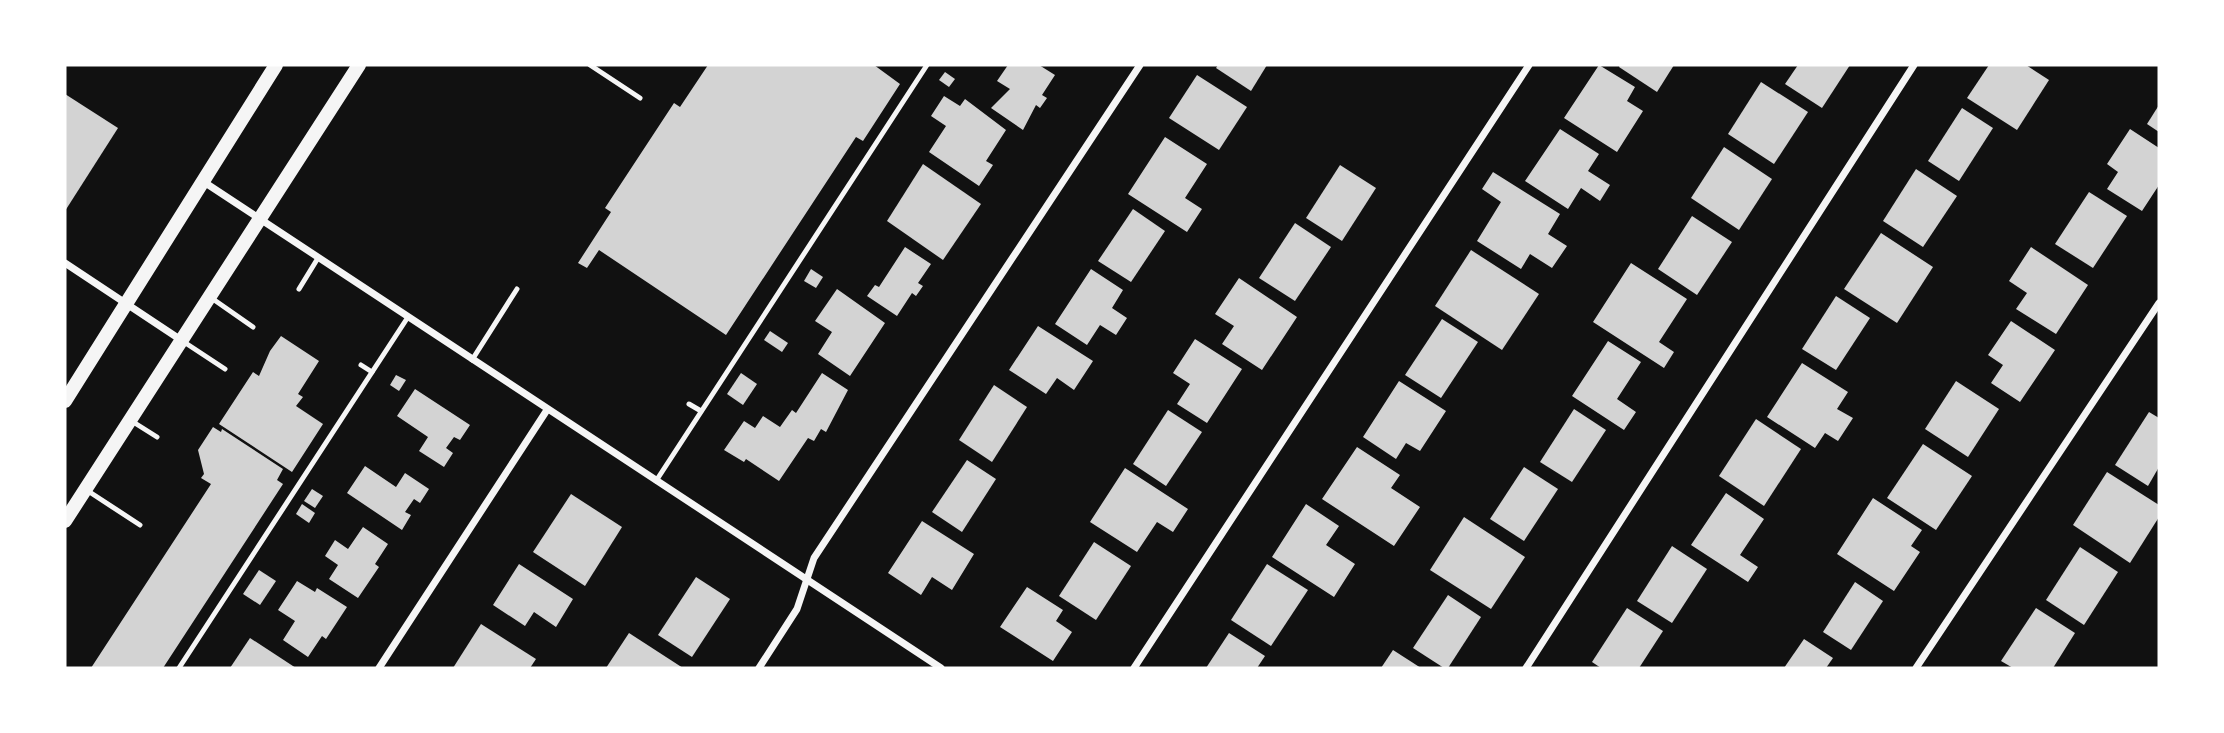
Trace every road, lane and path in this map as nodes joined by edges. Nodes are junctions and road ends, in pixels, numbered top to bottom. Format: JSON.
{"nodes":[{"id":1,"x":276,"y":65,"type":"edge"},
{"id":2,"x":359,"y":65,"type":"edge"},
{"id":3,"x":590,"y":65,"type":"edge"},
{"id":4,"x":927,"y":65,"type":"edge"},
{"id":5,"x":1140,"y":65,"type":"edge"},
{"id":6,"x":1529,"y":65,"type":"edge"},
{"id":7,"x":1914,"y":65,"type":"edge"},
{"id":8,"x":640,"y":98,"type":"dead end"},
{"id":9,"x":204,"y":182,"type":"junction"},
{"id":10,"x":258,"y":218,"type":"junction"},
{"id":11,"x":318,"y":257,"type":"junction"},
{"id":12,"x":67,"y":265,"type":"edge"},
{"id":13,"x":65,"y":275,"type":"edge"},
{"id":14,"x":299,"y":289,"type":"dead end"},
{"id":15,"x":517,"y":289,"type":"dead end"},
{"id":16,"x":209,"y":297,"type":"junction"},
{"id":17,"x":2159,"y":303,"type":"edge"},
{"id":18,"x":127,"y":304,"type":"junction"},
{"id":19,"x":408,"y":317,"type":"junction"},
{"id":20,"x":253,"y":327,"type":"dead end"},
{"id":21,"x":182,"y":340,"type":"junction"},
{"id":22,"x":472,"y":360,"type":"junction"},
{"id":23,"x":361,"y":365,"type":"dead end"},
{"id":24,"x":225,"y":369,"type":"dead end"},
{"id":25,"x":372,"y":372,"type":"junction"},
{"id":26,"x":65,"y":401,"type":"edge"},
{"id":27,"x":689,"y":404,"type":"dead end"},
{"id":28,"x":547,"y":410,"type":"junction"},
{"id":29,"x":701,"y":411,"type":"junction"},
{"id":30,"x":130,"y":420,"type":"junction"},
{"id":31,"x":157,"y":437,"type":"dead end"},
{"id":32,"x":656,"y":481,"type":"junction"},
{"id":33,"x":85,"y":489,"type":"junction"},
{"id":34,"x":65,"y":521,"type":"edge"},
{"id":35,"x":140,"y":525,"type":"dead end"},
{"id":36,"x":807,"y":580,"type":"junction"},
{"id":37,"x":179,"y":668,"type":"edge"},
{"id":38,"x":379,"y":668,"type":"edge"},
{"id":39,"x":759,"y":668,"type":"edge"},
{"id":40,"x":941,"y":668,"type":"edge"},
{"id":41,"x":1134,"y":668,"type":"edge"},
{"id":42,"x":1526,"y":668,"type":"edge"},
{"id":43,"x":1916,"y":668,"type":"edge"}],
"edges":[{"from":1,"to":9,"type":"main road"},
{"from":2,"to":10,"type":"main road"},
{"from":3,"to":8,"type":"lane"},
{"from":4,"to":29,"type":"lane"},
{"from":5,"to":36,"type":"street"},
{"from":6,"to":41,"type":"street"},
{"from":7,"to":42,"type":"street"},
{"from":9,"to":10,"type":"street"},
{"from":9,"to":18,"type":"main road"},
{"from":10,"to":11,"type":"street"},
{"from":10,"to":16,"type":"main road"},
{"from":11,"to":14,"type":"lane"},
{"from":11,"to":19,"type":"street"},
{"from":12,"to":13,"type":"lane"},
{"from":12,"to":18,"type":"street"},
{"from":15,"to":22,"type":"lane"},
{"from":16,"to":20,"type":"lane"},
{"from":16,"to":21,"type":"main road"},
{"from":17,"to":43,"type":"street"},
{"from":18,"to":21,"type":"street"},
{"from":18,"to":26,"type":"main road"},
{"from":19,"to":22,"type":"street"},
{"from":19,"to":25,"type":"lane"},
{"from":21,"to":24,"type":"lane"},
{"from":21,"to":30,"type":"main road"},
{"from":22,"to":28,"type":"street"},
{"from":23,"to":25,"type":"lane"},
{"from":25,"to":37,"type":"lane"},
{"from":27,"to":29,"type":"lane"},
{"from":28,"to":32,"type":"street"},
{"from":28,"to":38,"type":"street"},
{"from":29,"to":32,"type":"lane"},
{"from":30,"to":31,"type":"lane"},
{"from":30,"to":33,"type":"main road"},
{"from":32,"to":36,"type":"street"},
{"from":33,"to":34,"type":"main road"},
{"from":33,"to":35,"type":"lane"},
{"from":36,"to":39,"type":"street"},
{"from":36,"to":40,"type":"street"}]}
